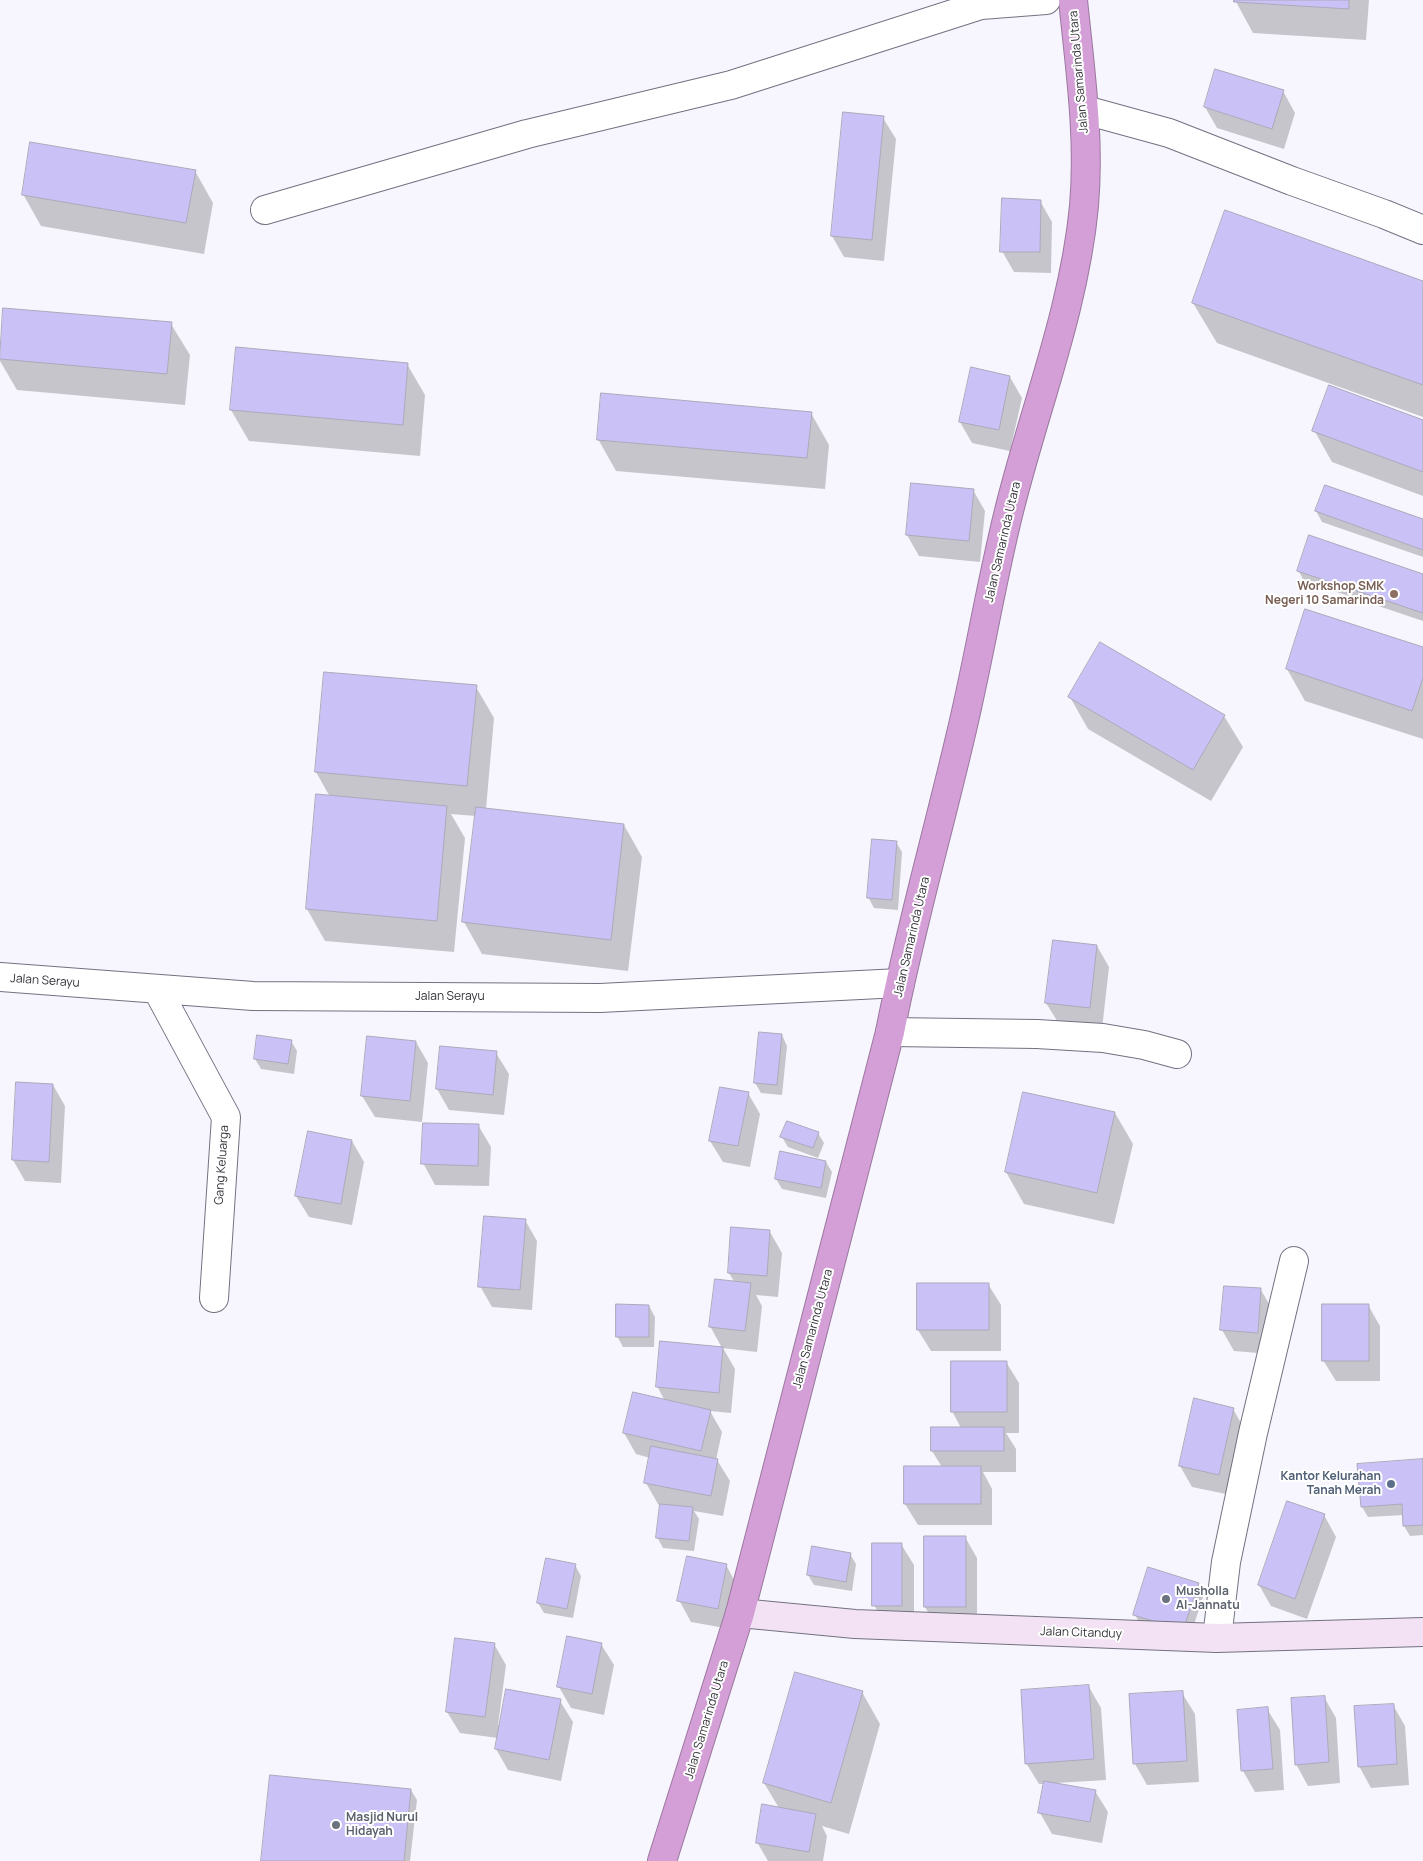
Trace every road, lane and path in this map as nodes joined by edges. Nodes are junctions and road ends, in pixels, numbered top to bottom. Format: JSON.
{"nodes":[{"id":1,"x":1046,"y":0,"type":"edge"},
{"id":2,"x":1073,"y":0,"type":"edge"},
{"id":3,"x":1085,"y":110,"type":"junction"},
{"id":4,"x":265,"y":210,"type":"dead end"},
{"id":5,"x":1423,"y":230,"type":"edge"},
{"id":6,"x":0,"y":977,"type":"edge"},
{"id":7,"x":900,"y":983,"type":"junction"},
{"id":8,"x":157,"y":989,"type":"junction"},
{"id":9,"x":890,"y":1032,"type":"junction"},
{"id":10,"x":1177,"y":1054,"type":"dead end"},
{"id":11,"x":1294,"y":1261,"type":"dead end"},
{"id":12,"x":214,"y":1298,"type":"dead end"},
{"id":13,"x":740,"y":1613,"type":"junction"},
{"id":14,"x":1423,"y":1632,"type":"edge"},
{"id":15,"x":1217,"y":1638,"type":"junction"},
{"id":16,"x":662,"y":1861,"type":"edge"}],
"edges":[{"from":1,"to":4,"type":"street"},
{"from":2,"to":3,"type":"highway","name":"Jalan Samarinda Utara"},
{"from":3,"to":5,"type":"street"},
{"from":3,"to":7,"type":"highway","name":"Jalan Samarinda Utara"},
{"from":6,"to":8,"type":"street","name":"Jalan Serayu"},
{"from":7,"to":8,"type":"street","name":"Jalan Serayu"},
{"from":7,"to":9,"type":"highway","name":"Jalan Samarinda Utara"},
{"from":8,"to":12,"type":"street","name":"Gang Keluarga"},
{"from":9,"to":10,"type":"street"},
{"from":9,"to":13,"type":"highway","name":"Jalan Samarinda Utara"},
{"from":11,"to":15,"type":"street"},
{"from":13,"to":15,"type":"street","name":"Jalan Citanduy"},
{"from":13,"to":16,"type":"highway","name":"Jalan Samarinda Utara"},
{"from":14,"to":15,"type":"street","name":"Jalan Citanduy"}]}
